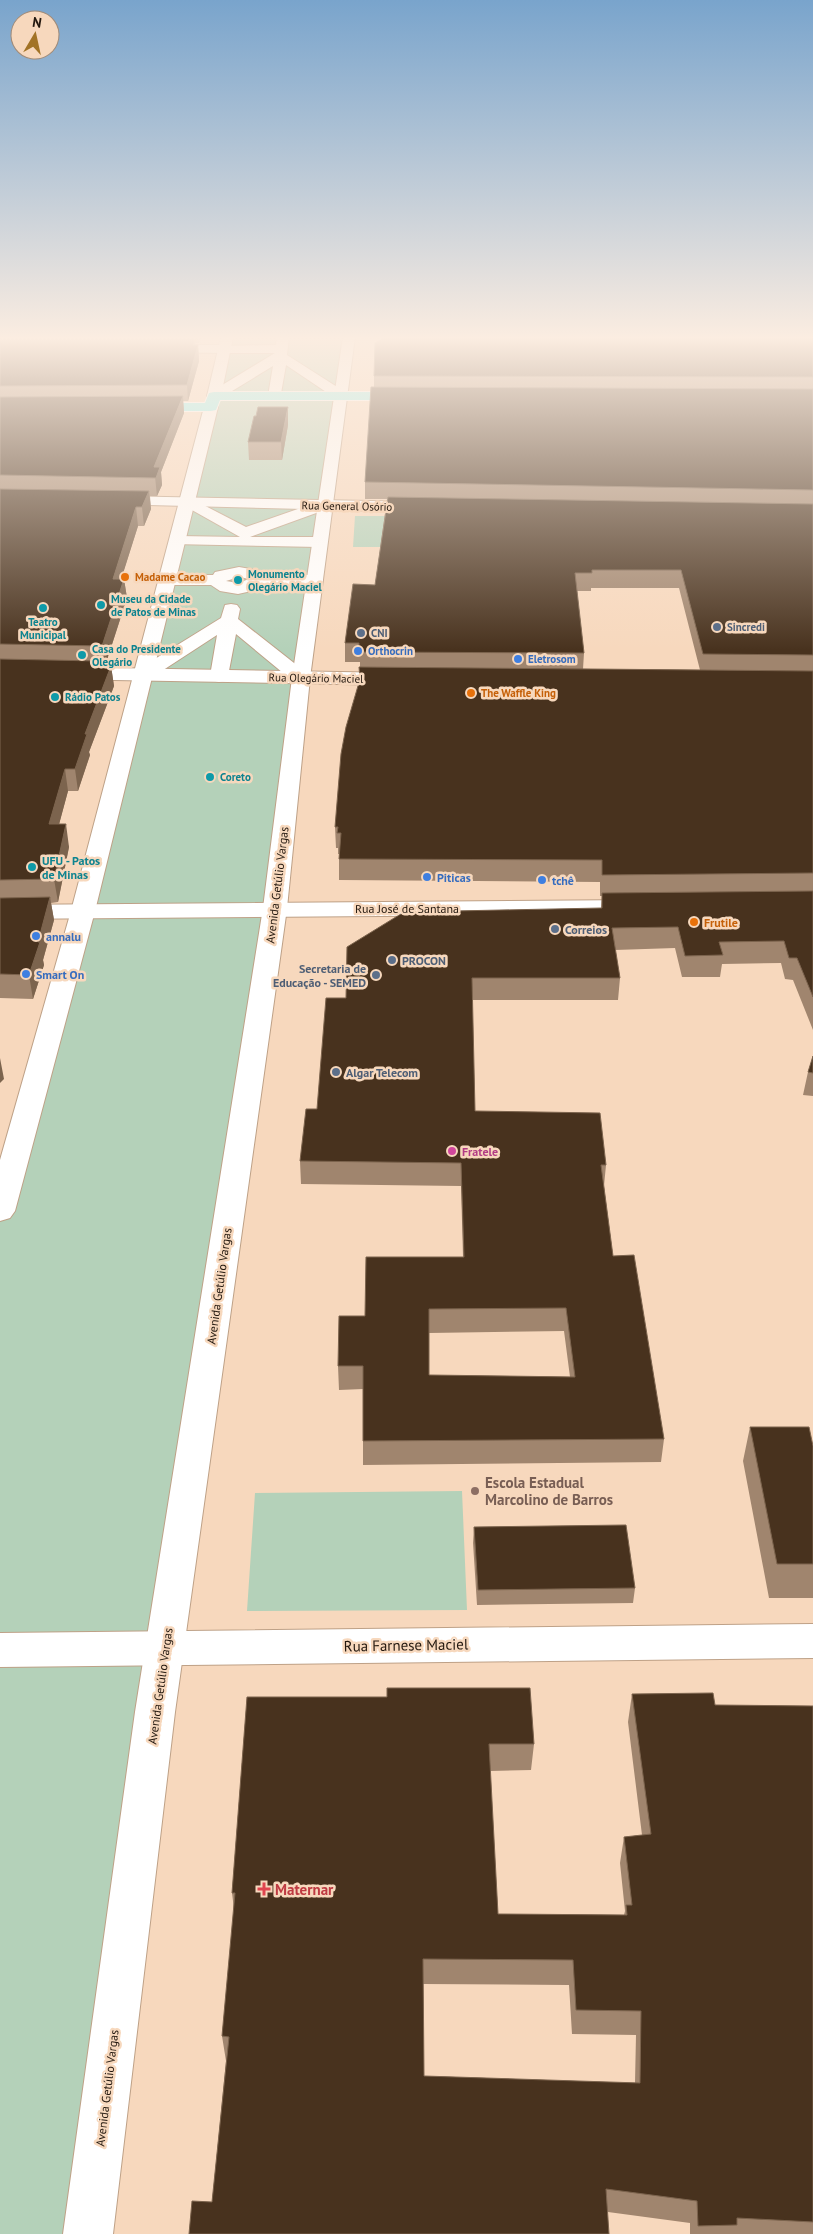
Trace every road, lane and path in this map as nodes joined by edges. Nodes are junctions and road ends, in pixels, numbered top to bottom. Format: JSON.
{"nodes":[{"id":1,"x":203,"y":441,"type":"edge"},
{"id":2,"x":333,"y":441,"type":"edge"},
{"id":3,"x":98,"y":501,"type":"edge"},
{"id":4,"x":188,"y":502,"type":"junction"},
{"id":5,"x":252,"y":504,"type":"junction"},
{"id":6,"x":324,"y":506,"type":"junction"},
{"id":7,"x":438,"y":507,"type":"edge"},
{"id":8,"x":244,"y":537,"type":"junction"},
{"id":9,"x":178,"y":541,"type":"junction"},
{"id":10,"x":319,"y":542,"type":"junction"},
{"id":11,"x":168,"y":580,"type":"junction"},
{"id":12,"x":237,"y":580,"type":"junction"},
{"id":13,"x":314,"y":580,"type":"junction"},
{"id":14,"x":229,"y":620,"type":"junction"},
{"id":15,"x":0,"y":672,"type":"edge"},
{"id":16,"x":144,"y":674,"type":"junction"},
{"id":17,"x":219,"y":676,"type":"junction"},
{"id":18,"x":301,"y":678,"type":"junction"},
{"id":19,"x":412,"y":679,"type":"edge"},
{"id":20,"x":656,"y":906,"type":"edge"},
{"id":21,"x":275,"y":908,"type":"junction"},
{"id":22,"x":83,"y":911,"type":"junction"},
{"id":23,"x":0,"y":912,"type":"edge"},
{"id":24,"x":0,"y":1212,"type":"edge"},
{"id":25,"x":813,"y":1640,"type":"edge"},
{"id":26,"x":165,"y":1648,"type":"junction"},
{"id":27,"x":0,"y":1650,"type":"edge"},
{"id":28,"x":88,"y":2234,"type":"edge"}],
"edges":[{"from":1,"to":4,"type":"street"},
{"from":2,"to":6,"type":"street","name":"Avenida Getúlio Vargas"},
{"from":3,"to":4,"type":"street","name":"Rua General Osório"},
{"from":4,"to":5,"type":"street","name":"Rua General Osório"},
{"from":4,"to":8,"type":"street"},
{"from":4,"to":9,"type":"street"},
{"from":5,"to":6,"type":"street","name":"Rua General Osório"},
{"from":5,"to":8,"type":"street"},
{"from":6,"to":7,"type":"street","name":"Rua General Osório"},
{"from":6,"to":8,"type":"street"},
{"from":6,"to":10,"type":"street","name":"Avenida Getúlio Vargas"},
{"from":8,"to":9,"type":"street"},
{"from":8,"to":10,"type":"street"},
{"from":8,"to":12,"type":"street"},
{"from":9,"to":11,"type":"street"},
{"from":10,"to":13,"type":"street","name":"Avenida Getúlio Vargas"},
{"from":11,"to":12,"type":"street"},
{"from":11,"to":16,"type":"street"},
{"from":12,"to":13,"type":"street"},
{"from":12,"to":14,"type":"street"},
{"from":13,"to":18,"type":"street","name":"Avenida Getúlio Vargas"},
{"from":14,"to":16,"type":"street"},
{"from":14,"to":17,"type":"street"},
{"from":14,"to":18,"type":"street"},
{"from":15,"to":16,"type":"street","name":"Rua Olegário Maciel"},
{"from":16,"to":17,"type":"street","name":"Rua Olegário Maciel"},
{"from":16,"to":22,"type":"street"},
{"from":17,"to":18,"type":"street","name":"Rua Olegário Maciel"},
{"from":18,"to":19,"type":"street","name":"Rua Olegário Maciel"},
{"from":18,"to":21,"type":"street","name":"Avenida Getúlio Vargas"},
{"from":20,"to":21,"type":"street","name":"Rua José de Santana"},
{"from":21,"to":22,"type":"street","name":"Rua José de Santana"},
{"from":21,"to":26,"type":"street","name":"Avenida Getúlio Vargas"},
{"from":22,"to":23,"type":"street","name":"Rua José de Santana"},
{"from":22,"to":24,"type":"street"},
{"from":25,"to":26,"type":"street","name":"Rua Farnese Maciel"},
{"from":26,"to":27,"type":"street","name":"Rua Farnese Maciel"},
{"from":26,"to":28,"type":"street","name":"Avenida Getúlio Vargas"}]}
